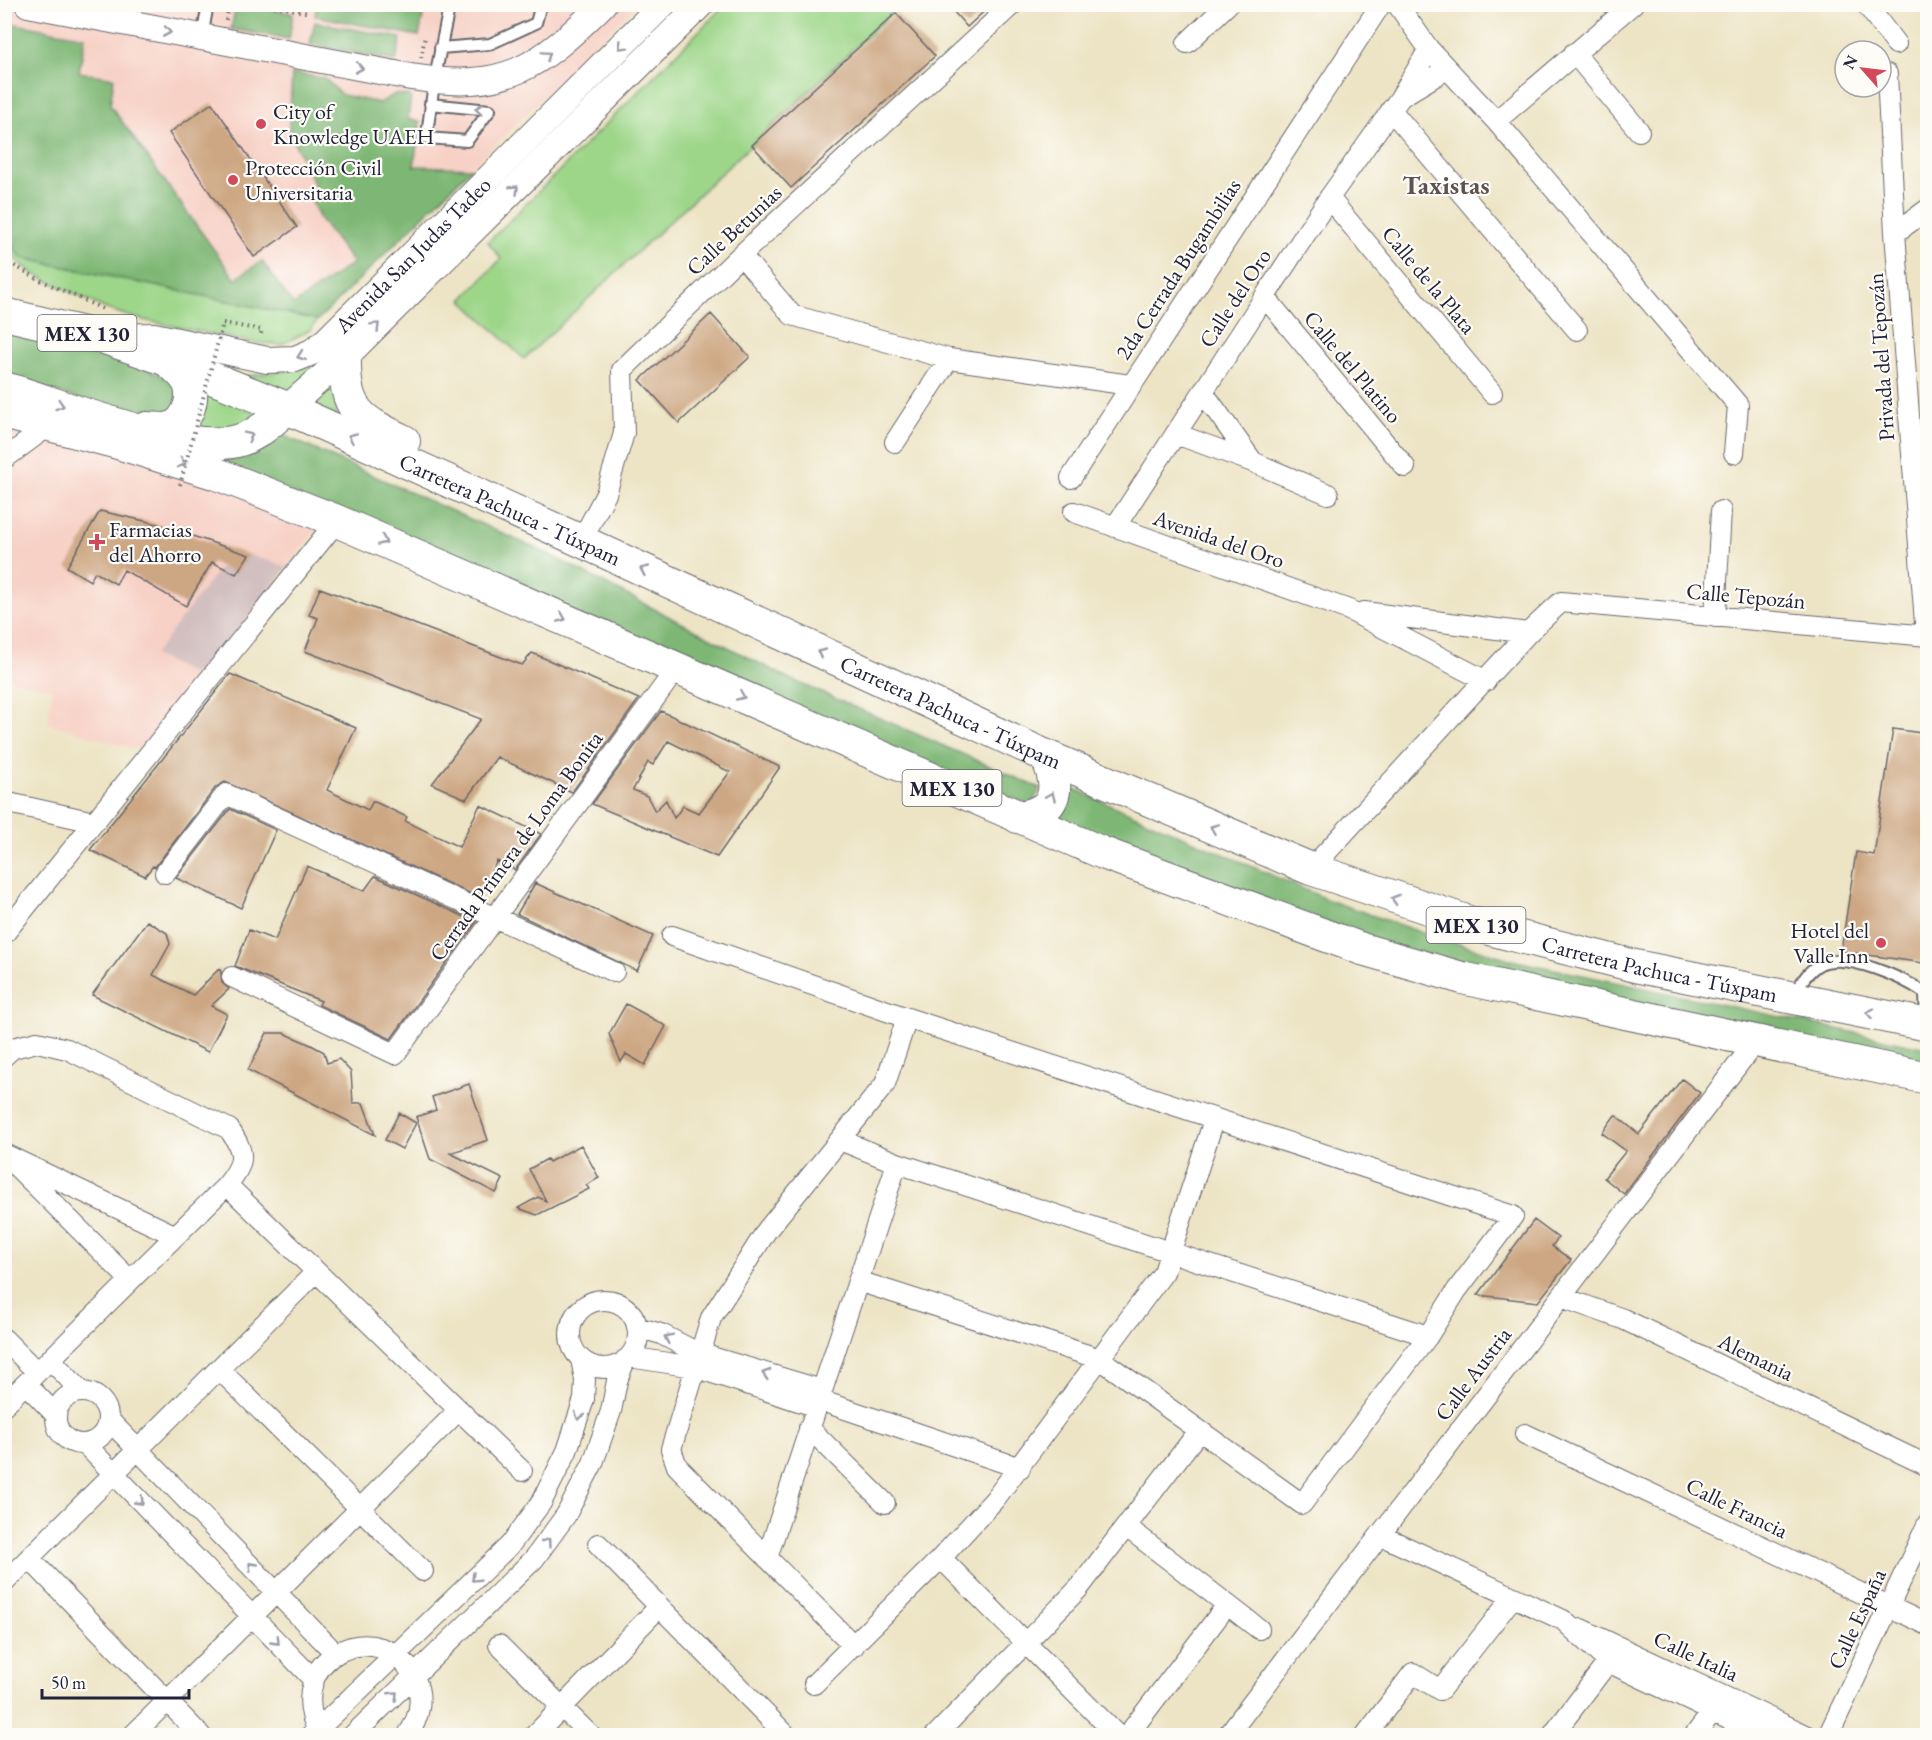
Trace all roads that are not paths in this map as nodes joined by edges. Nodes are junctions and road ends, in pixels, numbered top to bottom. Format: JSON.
{"nodes":[{"id":1,"x":28,"y":4,"type":"edge"},
{"id":2,"x":208,"y":4,"type":"edge"},
{"id":3,"x":450,"y":4,"type":"edge"},
{"id":4,"x":541,"y":4,"type":"edge"},
{"id":5,"x":603,"y":4,"type":"edge"},
{"id":6,"x":663,"y":4,"type":"edge"},
{"id":7,"x":701,"y":4,"type":"edge"},
{"id":8,"x":1013,"y":4,"type":"edge"},
{"id":9,"x":1228,"y":4,"type":"edge"},
{"id":10,"x":1380,"y":4,"type":"edge"},
{"id":11,"x":1397,"y":4,"type":"edge"},
{"id":12,"x":1632,"y":4,"type":"edge"},
{"id":13,"x":1866,"y":4,"type":"edge"},
{"id":14,"x":126,"y":15,"type":"edge"},
{"id":15,"x":202,"y":39,"type":"junction"},
{"id":16,"x":1187,"y":43,"type":"dead end"},
{"id":17,"x":1896,"y":44,"type":"dead end"},
{"id":18,"x":440,"y":48,"type":"junction"},
{"id":19,"x":1429,"y":49,"type":"junction"},
{"id":20,"x":1574,"y":53,"type":"junction"},
{"id":21,"x":1447,"y":69,"type":"junction"},
{"id":22,"x":432,"y":93,"type":"junction"},
{"id":23,"x":1888,"y":99,"type":"edge"},
{"id":24,"x":1395,"y":104,"type":"junction"},
{"id":25,"x":1496,"y":121,"type":"junction"},
{"id":26,"x":1639,"y":131,"type":"dead end"},
{"id":27,"x":1329,"y":198,"type":"junction"},
{"id":28,"x":1928,"y":209,"type":"edge"},
{"id":29,"x":1896,"y":233,"type":"junction"},
{"id":30,"x":741,"y":255,"type":"junction"},
{"id":31,"x":1265,"y":297,"type":"junction"},
{"id":32,"x":10,"y":309,"type":"edge"},
{"id":33,"x":106,"y":324,"type":"junction"},
{"id":34,"x":1577,"y":330,"type":"dead end"},
{"id":35,"x":336,"y":348,"type":"junction"},
{"id":36,"x":949,"y":359,"type":"junction"},
{"id":37,"x":167,"y":360,"type":"junction"},
{"id":38,"x":1130,"y":385,"type":"junction"},
{"id":39,"x":4,"y":388,"type":"edge"},
{"id":40,"x":1203,"y":392,"type":"junction"},
{"id":41,"x":1492,"y":393,"type":"dead end"},
{"id":42,"x":287,"y":408,"type":"junction"},
{"id":43,"x":4,"y":413,"type":"edge"},
{"id":44,"x":50,"y":425,"type":"junction"},
{"id":45,"x":125,"y":425,"type":"junction"},
{"id":46,"x":1176,"y":434,"type":"junction"},
{"id":47,"x":895,"y":442,"type":"dead end"},
{"id":48,"x":1734,"y":453,"type":"dead end"},
{"id":49,"x":4,"y":459,"type":"edge"},
{"id":50,"x":1253,"y":462,"type":"junction"},
{"id":51,"x":1406,"y":467,"type":"dead end"},
{"id":52,"x":1071,"y":478,"type":"dead end"},
{"id":53,"x":1328,"y":494,"type":"dead end"},
{"id":54,"x":1721,"y":511,"type":"dead end"},
{"id":55,"x":1074,"y":512,"type":"dead end"},
{"id":56,"x":534,"y":519,"type":"junction"},
{"id":57,"x":337,"y":521,"type":"junction"},
{"id":58,"x":1114,"y":527,"type":"junction"},
{"id":59,"x":581,"y":541,"type":"junction"},
{"id":60,"x":1349,"y":610,"type":"junction"},
{"id":61,"x":1715,"y":617,"type":"junction"},
{"id":62,"x":1528,"y":633,"type":"junction"},
{"id":63,"x":1927,"y":636,"type":"edge"},
{"id":64,"x":677,"y":668,"type":"junction"},
{"id":65,"x":1486,"y":681,"type":"junction"},
{"id":66,"x":1046,"y":756,"type":"junction"},
{"id":67,"x":4,"y":802,"type":"edge"},
{"id":68,"x":1018,"y":817,"type":"junction"},
{"id":69,"x":94,"y":822,"type":"junction"},
{"id":70,"x":1311,"y":869,"type":"junction"},
{"id":71,"x":165,"y":873,"type":"dead end"},
{"id":72,"x":494,"y":917,"type":"junction"},
{"id":73,"x":4,"y":934,"type":"edge"},
{"id":74,"x":672,"y":936,"type":"dead end"},
{"id":75,"x":614,"y":972,"type":"dead end"},
{"id":76,"x":232,"y":977,"type":"dead end"},
{"id":77,"x":1792,"y":997,"type":"junction"},
{"id":78,"x":907,"y":1018,"type":"junction"},
{"id":79,"x":1927,"y":1025,"type":"edge"},
{"id":80,"x":1756,"y":1041,"type":"junction"},
{"id":81,"x":4,"y":1056,"type":"edge"},
{"id":82,"x":1928,"y":1078,"type":"edge"},
{"id":83,"x":1214,"y":1120,"type":"junction"},
{"id":84,"x":840,"y":1140,"type":"junction"},
{"id":85,"x":4,"y":1154,"type":"edge"},
{"id":86,"x":897,"y":1163,"type":"junction"},
{"id":87,"x":227,"y":1185,"type":"junction"},
{"id":88,"x":174,"y":1236,"type":"junction"},
{"id":89,"x":1172,"y":1253,"type":"junction"},
{"id":90,"x":316,"y":1272,"type":"junction"},
{"id":91,"x":130,"y":1280,"type":"junction"},
{"id":92,"x":858,"y":1281,"type":"junction"},
{"id":93,"x":1562,"y":1297,"type":"junction"},
{"id":94,"x":637,"y":1327,"type":"junction"},
{"id":95,"x":1428,"y":1336,"type":"junction"},
{"id":96,"x":4,"y":1339,"type":"edge"},
{"id":97,"x":581,"y":1359,"type":"junction"},
{"id":98,"x":627,"y":1359,"type":"junction"},
{"id":99,"x":1100,"y":1359,"type":"junction"},
{"id":100,"x":696,"y":1360,"type":"junction"},
{"id":101,"x":219,"y":1369,"type":"junction"},
{"id":102,"x":38,"y":1372,"type":"junction"},
{"id":103,"x":82,"y":1392,"type":"junction"},
{"id":104,"x":819,"y":1399,"type":"junction"},
{"id":105,"x":4,"y":1405,"type":"edge"},
{"id":106,"x":459,"y":1410,"type":"junction"},
{"id":107,"x":56,"y":1415,"type":"junction"},
{"id":108,"x":108,"y":1419,"type":"junction"},
{"id":109,"x":809,"y":1428,"type":"junction"},
{"id":110,"x":1199,"y":1431,"type":"junction"},
{"id":111,"x":1525,"y":1434,"type":"dead end"},
{"id":112,"x":85,"y":1444,"type":"junction"},
{"id":113,"x":138,"y":1450,"type":"junction"},
{"id":114,"x":1928,"y":1466,"type":"edge"},
{"id":115,"x":1020,"y":1468,"type":"junction"},
{"id":116,"x":522,"y":1471,"type":"dead end"},
{"id":117,"x":114,"y":1474,"type":"junction"},
{"id":118,"x":885,"y":1503,"type":"dead end"},
{"id":119,"x":360,"y":1508,"type":"junction"},
{"id":120,"x":1928,"y":1523,"type":"edge"},
{"id":121,"x":1128,"y":1528,"type":"junction"},
{"id":122,"x":1380,"y":1535,"type":"junction"},
{"id":123,"x":598,"y":1544,"type":"dead end"},
{"id":124,"x":29,"y":1558,"type":"junction"},
{"id":125,"x":767,"y":1558,"type":"junction"},
{"id":126,"x":941,"y":1558,"type":"junction"},
{"id":127,"x":423,"y":1571,"type":"dead end"},
{"id":128,"x":4,"y":1583,"type":"edge"},
{"id":129,"x":276,"y":1592,"type":"junction"},
{"id":130,"x":1513,"y":1597,"type":"junction"},
{"id":131,"x":1227,"y":1605,"type":"junction"},
{"id":132,"x":659,"y":1607,"type":"junction"},
{"id":133,"x":1890,"y":1607,"type":"junction"},
{"id":134,"x":252,"y":1616,"type":"junction"},
{"id":135,"x":1563,"y":1620,"type":"junction"},
{"id":136,"x":1928,"y":1625,"type":"edge"},
{"id":137,"x":1259,"y":1629,"type":"dead end"},
{"id":138,"x":1027,"y":1643,"type":"junction"},
{"id":139,"x":499,"y":1645,"type":"dead end"},
{"id":140,"x":854,"y":1646,"type":"junction"},
{"id":141,"x":336,"y":1654,"type":"junction"},
{"id":142,"x":395,"y":1655,"type":"junction"},
{"id":143,"x":1608,"y":1662,"type":"junction"},
{"id":144,"x":414,"y":1676,"type":"junction"},
{"id":145,"x":314,"y":1680,"type":"junction"},
{"id":146,"x":814,"y":1684,"type":"dead end"},
{"id":147,"x":167,"y":1700,"type":"junction"},
{"id":148,"x":562,"y":1707,"type":"junction"},
{"id":149,"x":1713,"y":1711,"type":"junction"},
{"id":150,"x":414,"y":1733,"type":"edge"},
{"id":151,"x":316,"y":1734,"type":"edge"},
{"id":152,"x":938,"y":1735,"type":"edge"},
{"id":153,"x":132,"y":1736,"type":"edge"},
{"id":154,"x":201,"y":1736,"type":"edge"},
{"id":155,"x":352,"y":1736,"type":"edge"},
{"id":156,"x":534,"y":1736,"type":"edge"},
{"id":157,"x":591,"y":1736,"type":"edge"},
{"id":158,"x":787,"y":1736,"type":"edge"},
{"id":159,"x":1118,"y":1736,"type":"edge"},
{"id":160,"x":1127,"y":1736,"type":"edge"},
{"id":161,"x":1227,"y":1736,"type":"edge"},
{"id":162,"x":1365,"y":1736,"type":"edge"},
{"id":163,"x":1552,"y":1736,"type":"edge"},
{"id":164,"x":1694,"y":1736,"type":"edge"},
{"id":165,"x":1764,"y":1736,"type":"edge"},
{"id":166,"x":1808,"y":1736,"type":"edge"},
{"id":167,"x":1828,"y":1736,"type":"edge"}],
"edges":[{"from":1,"to":14,"type":"street"},
{"from":2,"to":15,"type":"lane"},
{"from":3,"to":18,"type":"lane"},
{"from":4,"to":18,"type":"lane"},
{"from":22,"to":5,"type":"street","one_way":true},
{"from":6,"to":35,"type":"street","name":"Avenida San Judas Tadeo","one_way":true},
{"from":35,"to":7,"type":"street","name":"Avenida San Judas Tadeo","one_way":true},
{"from":8,"to":30,"type":"street","name":"Calle Betunias"},
{"from":9,"to":16,"type":"street"},
{"from":10,"to":38,"type":"street","name":"2da Cerrada Bugambilias"},
{"from":11,"to":19,"type":"street"},
{"from":12,"to":20,"type":"street"},
{"from":13,"to":17,"type":"street"},
{"from":14,"to":15,"type":"street","one_way":true},
{"from":15,"to":22,"type":"street","one_way":true},
{"from":18,"to":22,"type":"lane"},
{"from":19,"to":21,"type":"street"},
{"from":19,"to":24,"type":"street","name":"Calle del Oro"},
{"from":20,"to":25,"type":"street"},
{"from":20,"to":26,"type":"street"},
{"from":21,"to":24,"type":"street","name":"Calle del Oro"},
{"from":21,"to":25,"type":"street"},
{"from":22,"to":22,"type":"lane","one_way":true},
{"from":23,"to":29,"type":"street","name":"Privada del Tepozán"},
{"from":24,"to":27,"type":"street","name":"Calle del Oro"},
{"from":24,"to":34,"type":"street"},
{"from":25,"to":48,"type":"street"},
{"from":27,"to":31,"type":"street","name":"Calle del Oro"},
{"from":27,"to":41,"type":"street","name":"Calle de la Plata"},
{"from":28,"to":29,"type":"street"},
{"from":29,"to":63,"type":"street","name":"Privada del Tepozán"},
{"from":30,"to":36,"type":"street","name":"2da Cerrada Bugambilias"},
{"from":30,"to":59,"type":"street","name":"Calle Betunias"},
{"from":31,"to":40,"type":"street","name":"Calle del Oro"},
{"from":31,"to":51,"type":"street","name":"Calle del Platino"},
{"from":32,"to":33,"type":"main road","name":"Carretera Pachuca - Túxpam","number":"MEX 130"},
{"from":35,"to":33,"type":"street","name":"Avenida San Judas Tadeo","one_way":true},
{"from":33,"to":37,"type":"main road","name":"Carretera Pachuca - Túxpam","number":"MEX 130"},
{"from":35,"to":42,"type":"street","name":"Avenida San Judas Tadeo"},
{"from":35,"to":56,"type":"main road"},
{"from":36,"to":38,"type":"street","name":"2da Cerrada Bugambilias"},
{"from":36,"to":47,"type":"street"},
{"from":37,"to":42,"type":"main road","name":"Carretera Pachuca - Túxpam","number":"MEX 130"},
{"from":37,"to":45,"type":"main road"},
{"from":38,"to":52,"type":"street"},
{"from":39,"to":45,"type":"main road","one_way":true},
{"from":40,"to":46,"type":"street","name":"Calle del Oro"},
{"from":40,"to":50,"type":"street"},
{"from":45,"to":42,"type":"main road","one_way":true},
{"from":56,"to":42,"type":"main road","name":"Carretera Pachuca - Túxpam","number":"MEX 130","one_way":true},
{"from":43,"to":44,"type":"main road","number":"MEX 130"},
{"from":44,"to":49,"type":"street"},
{"from":44,"to":57,"type":"main road","number":"MEX 130","one_way":true},
{"from":46,"to":50,"type":"street"},
{"from":46,"to":58,"type":"street","name":"Calle del Oro"},
{"from":50,"to":53,"type":"street"},
{"from":54,"to":61,"type":"street"},
{"from":55,"to":58,"type":"street","name":"Avenida del Oro"},
{"from":56,"to":59,"type":"main road","name":"Carretera Pachuca - Túxpam","number":"MEX 130"},
{"from":57,"to":64,"type":"main road","number":"MEX 130","one_way":true},
{"from":57,"to":69,"type":"street"},
{"from":58,"to":60,"type":"street","name":"Avenida del Oro"},
{"from":66,"to":59,"type":"main road","name":"Carretera Pachuca - Túxpam","number":"MEX 130","one_way":true},
{"from":60,"to":62,"type":"street","name":"Avenida del Oro"},
{"from":60,"to":65,"type":"street","name":"Avenida del Oro"},
{"from":61,"to":62,"type":"street","name":"Calle Tepozán"},
{"from":61,"to":63,"type":"street","name":"Calle Tepozán"},
{"from":62,"to":65,"type":"street"},
{"from":64,"to":68,"type":"main road","number":"MEX 130","one_way":true},
{"from":64,"to":72,"type":"street","name":"Cerrada Primera de Loma Bonita"},
{"from":65,"to":70,"type":"street"},
{"from":68,"to":66,"type":"main road","one_way":true},
{"from":70,"to":66,"type":"main road","name":"Carretera Pachuca - Túxpam","number":"MEX 130","one_way":true},
{"from":67,"to":69,"type":"street"},
{"from":68,"to":80,"type":"main road","number":"MEX 130"},
{"from":69,"to":73,"type":"street"},
{"from":77,"to":70,"type":"main road","name":"Carretera Pachuca - Túxpam","number":"MEX 130","one_way":true},
{"from":71,"to":72,"type":"street"},
{"from":72,"to":75,"type":"street"},
{"from":72,"to":76,"type":"street","name":"Cerrada Primera de Loma Bonita"},
{"from":74,"to":78,"type":"street"},
{"from":79,"to":77,"type":"main road","name":"Carretera Pachuca - Túxpam","number":"MEX 130","one_way":true},
{"from":77,"to":79,"type":"lane"},
{"from":78,"to":83,"type":"street"},
{"from":78,"to":84,"type":"street"},
{"from":80,"to":82,"type":"main road","number":"MEX 130"},
{"from":80,"to":93,"type":"street","name":"Calle Austria"},
{"from":81,"to":87,"type":"street"},
{"from":83,"to":89,"type":"street"},
{"from":83,"to":95,"type":"street"},
{"from":84,"to":86,"type":"street"},
{"from":84,"to":100,"type":"street"},
{"from":85,"to":88,"type":"street"},
{"from":85,"to":91,"type":"street"},
{"from":86,"to":89,"type":"street"},
{"from":86,"to":92,"type":"street"},
{"from":87,"to":88,"type":"street"},
{"from":87,"to":90,"type":"street"},
{"from":88,"to":91,"type":"street"},
{"from":89,"to":95,"type":"street"},
{"from":89,"to":99,"type":"street"},
{"from":90,"to":101,"type":"street"},
{"from":90,"to":106,"type":"street"},
{"from":91,"to":102,"type":"street"},
{"from":92,"to":99,"type":"street"},
{"from":92,"to":104,"type":"street"},
{"from":93,"to":114,"type":"street","name":"Alemania"},
{"from":93,"to":122,"type":"street","name":"Calle Austria"},
{"from":94,"to":97,"type":"street"},
{"from":94,"to":98,"type":"street"},
{"from":100,"to":94,"type":"street","one_way":true},
{"from":95,"to":110,"type":"street"},
{"from":96,"to":102,"type":"street"},
{"from":97,"to":98,"type":"street"},
{"from":97,"to":142,"type":"street","one_way":true},
{"from":98,"to":100,"type":"street"},
{"from":144,"to":98,"type":"street","one_way":true},
{"from":99,"to":110,"type":"street"},
{"from":99,"to":115,"type":"street"},
{"from":100,"to":104,"type":"street"},
{"from":100,"to":125,"type":"street"},
{"from":101,"to":113,"type":"street"},
{"from":101,"to":119,"type":"street"},
{"from":102,"to":103,"type":"street"},
{"from":102,"to":105,"type":"street"},
{"from":102,"to":107,"type":"street"},
{"from":103,"to":107,"type":"street"},
{"from":103,"to":108,"type":"street"},
{"from":104,"to":109,"type":"street"},
{"from":104,"to":115,"type":"street"},
{"from":106,"to":116,"type":"street"},
{"from":106,"to":119,"type":"street"},
{"from":107,"to":112,"type":"street"},
{"from":108,"to":112,"type":"street"},
{"from":108,"to":113,"type":"street"},
{"from":109,"to":118,"type":"street"},
{"from":109,"to":125,"type":"street"},
{"from":110,"to":121,"type":"street"},
{"from":111,"to":133,"type":"street","name":"Calle Francia"},
{"from":112,"to":117,"type":"street"},
{"from":113,"to":117,"type":"street"},
{"from":129,"to":113,"type":"street","one_way":true},
{"from":115,"to":126,"type":"street"},
{"from":117,"to":124,"type":"street"},
{"from":117,"to":134,"type":"street","one_way":true},
{"from":119,"to":127,"type":"street"},
{"from":119,"to":129,"type":"street"},
{"from":120,"to":133,"type":"street","name":"Calle España"},
{"from":121,"to":131,"type":"street"},
{"from":121,"to":138,"type":"street"},
{"from":122,"to":130,"type":"street","name":"Calle Italia"},
{"from":122,"to":161,"type":"street","name":"Calle Austria"},
{"from":123,"to":132,"type":"street"},
{"from":124,"to":128,"type":"street"},
{"from":124,"to":147,"type":"street"},
{"from":125,"to":140,"type":"street"},
{"from":126,"to":138,"type":"street"},
{"from":126,"to":140,"type":"street"},
{"from":129,"to":134,"type":"street"},
{"from":129,"to":141,"type":"street"},
{"from":130,"to":135,"type":"street","name":"Calle Italia"},
{"from":130,"to":162,"type":"street"},
{"from":131,"to":137,"type":"street"},
{"from":131,"to":160,"type":"street"},
{"from":132,"to":148,"type":"street"},
{"from":132,"to":158,"type":"street"},
{"from":133,"to":136,"type":"street","name":"Calle Francia"},
{"from":133,"to":167,"type":"street","name":"Calle España"},
{"from":134,"to":145,"type":"street","one_way":true},
{"from":134,"to":147,"type":"street"},
{"from":135,"to":143,"type":"street","name":"Calle Italia"},
{"from":135,"to":166,"type":"street","name":"Calle Italia"},
{"from":138,"to":152,"type":"street"},
{"from":138,"to":159,"type":"street"},
{"from":139,"to":148,"type":"street"},
{"from":140,"to":146,"type":"street"},
{"from":141,"to":142,"type":"street"},
{"from":141,"to":145,"type":"street"},
{"from":142,"to":144,"type":"street"},
{"from":142,"to":151,"type":"street"},
{"from":143,"to":149,"type":"street","name":"Calle Italia"},
{"from":143,"to":163,"type":"street"},
{"from":144,"to":150,"type":"street"},
{"from":155,"to":144,"type":"street","one_way":true},
{"from":145,"to":151,"type":"street"},
{"from":147,"to":153,"type":"street"},
{"from":147,"to":154,"type":"street"},
{"from":148,"to":156,"type":"street"},
{"from":148,"to":157,"type":"street"},
{"from":149,"to":164,"type":"street"},
{"from":149,"to":165,"type":"street","name":"Calle Italia"}]}
